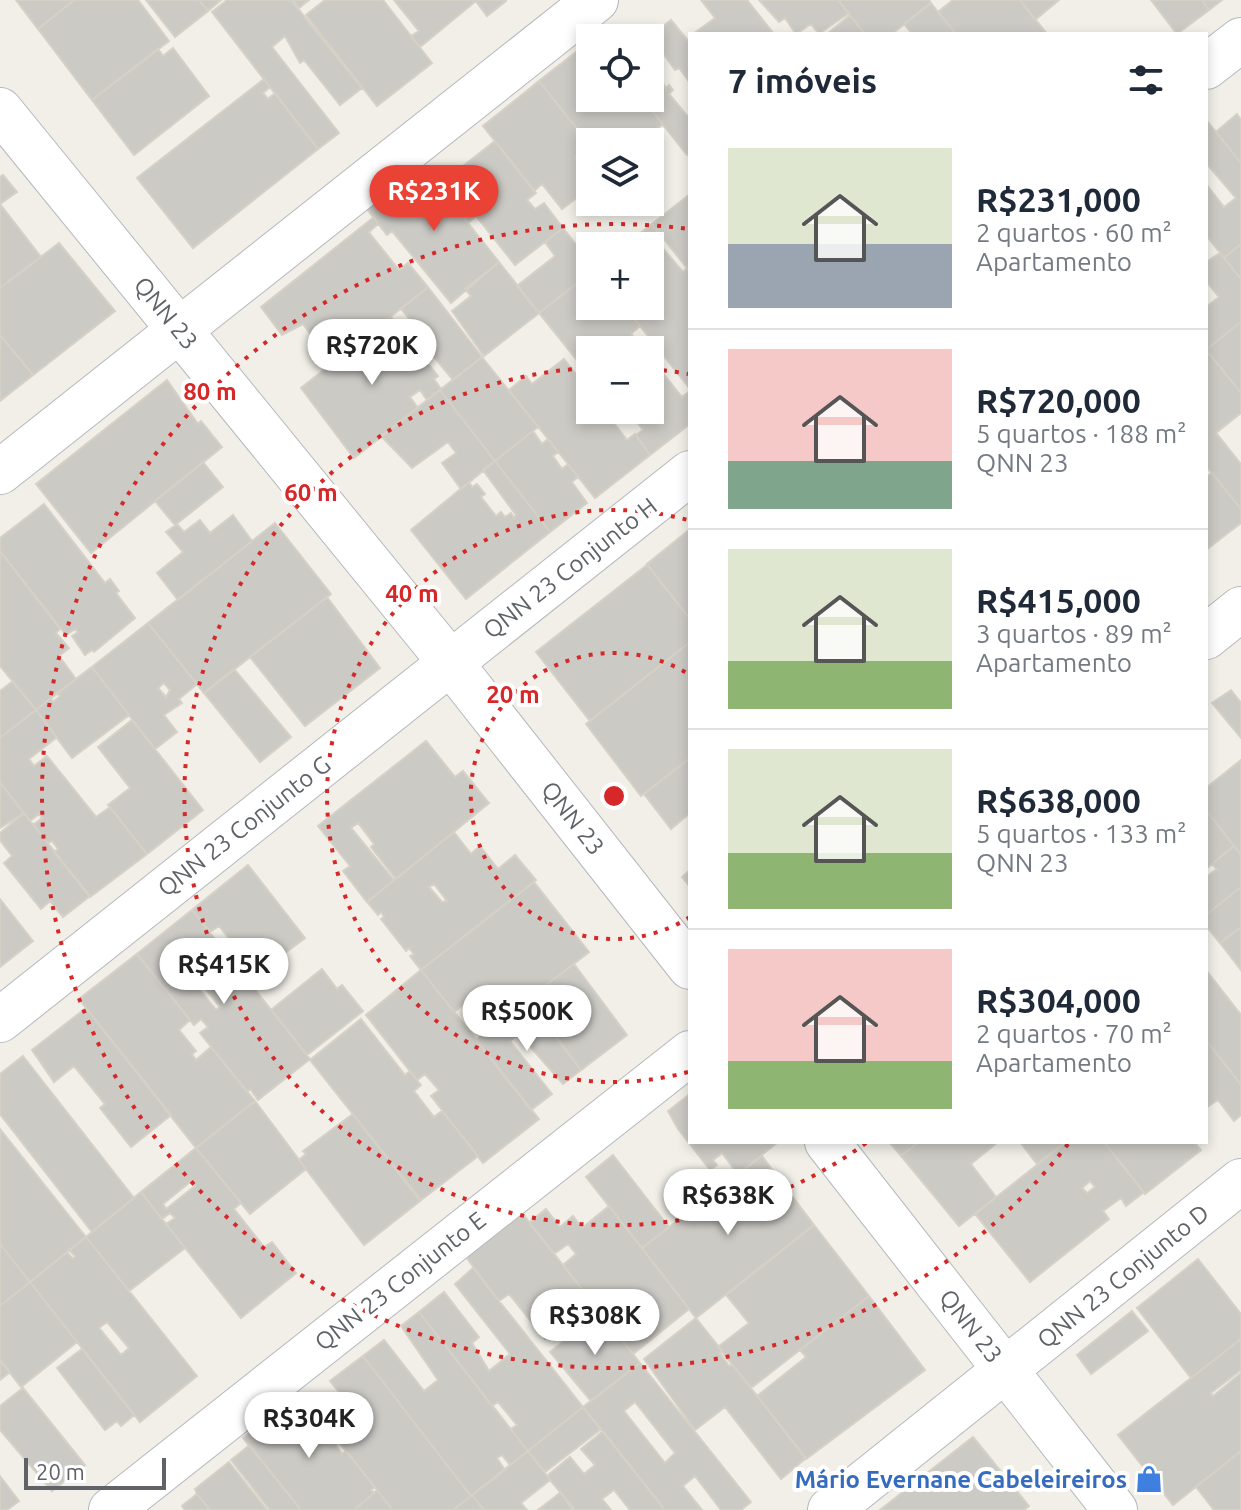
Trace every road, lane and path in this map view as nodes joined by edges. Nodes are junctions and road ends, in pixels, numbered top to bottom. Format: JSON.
{"nodes":[{"id":1,"x":596,"y":0,"type":"edge"},
{"id":2,"x":1241,"y":40,"type":"edge"},
{"id":3,"x":1208,"y":65,"type":"edge"},
{"id":4,"x":0,"y":110,"type":"edge"},
{"id":5,"x":180,"y":330,"type":"junction"},
{"id":6,"x":0,"y":472,"type":"edge"},
{"id":7,"x":688,"y":475,"type":"edge"},
{"id":8,"x":1241,"y":609,"type":"edge"},
{"id":9,"x":1208,"y":635,"type":"edge"},
{"id":10,"x":450,"y":662,"type":"junction"},
{"id":11,"x":688,"y":964,"type":"edge"},
{"id":12,"x":0,"y":1020,"type":"edge"},
{"id":13,"x":688,"y":1055,"type":"edge"},
{"id":14,"x":829,"y":1144,"type":"edge"},
{"id":15,"x":1241,"y":1181,"type":"edge"},
{"id":16,"x":1005,"y":1370,"type":"junction"},
{"id":17,"x":111,"y":1510,"type":"edge"},
{"id":18,"x":830,"y":1510,"type":"edge"},
{"id":19,"x":1115,"y":1510,"type":"edge"}],
"edges":[{"from":1,"to":5,"type":"street"},
{"from":2,"to":3,"type":"street"},
{"from":4,"to":5,"type":"street","name":"QNN 23"},
{"from":5,"to":6,"type":"street"},
{"from":5,"to":10,"type":"street","name":"QNN 23"},
{"from":7,"to":10,"type":"street","name":"QNN 23 Conjunto H"},
{"from":8,"to":9,"type":"street"},
{"from":10,"to":11,"type":"street","name":"QNN 23"},
{"from":10,"to":12,"type":"street","name":"QNN 23 Conjunto G"},
{"from":13,"to":17,"type":"street","name":"QNN 23 Conjunto E"},
{"from":14,"to":16,"type":"street","name":"QNN 23"},
{"from":15,"to":16,"type":"street","name":"QNN 23 Conjunto D"},
{"from":16,"to":18,"type":"street","name":"QNN 23 Conjunto D"},
{"from":16,"to":19,"type":"street","name":"QNN 23"}]}
